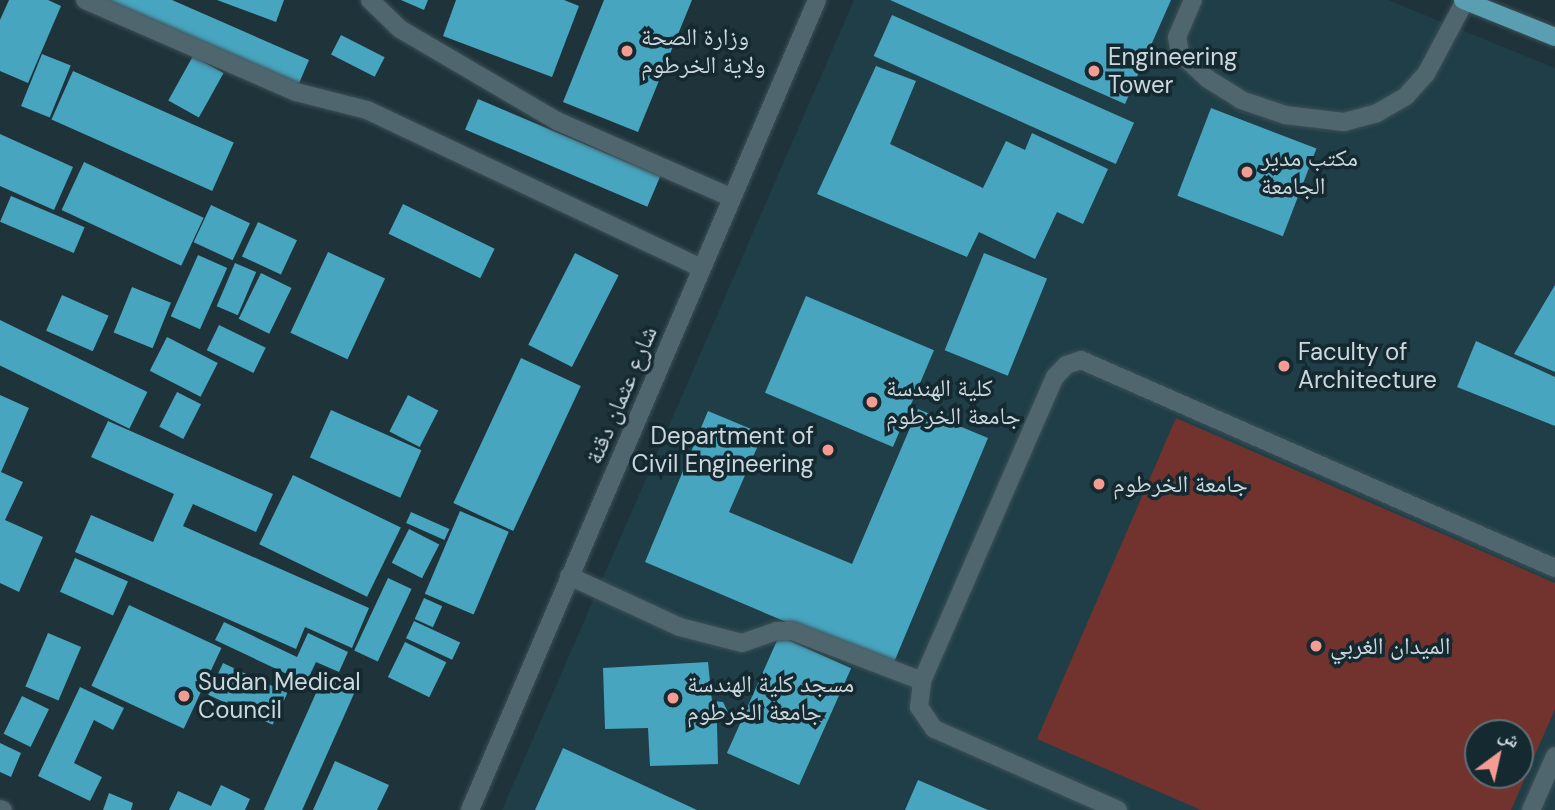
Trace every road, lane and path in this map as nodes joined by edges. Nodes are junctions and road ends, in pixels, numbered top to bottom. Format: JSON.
{"nodes":[{"id":1,"x":85,"y":0,"type":"edge"},
{"id":2,"x":370,"y":0,"type":"edge"},
{"id":3,"x":817,"y":0,"type":"edge"},
{"id":4,"x":1193,"y":0,"type":"edge"},
{"id":5,"x":1464,"y":0,"type":"edge"},
{"id":6,"x":1555,"y":37,"type":"edge"},
{"id":7,"x":732,"y":198,"type":"junction"},
{"id":8,"x":702,"y":268,"type":"junction"},
{"id":9,"x":1555,"y":568,"type":"edge"},
{"id":10,"x":569,"y":576,"type":"junction"},
{"id":11,"x":922,"y":681,"type":"junction"},
{"id":12,"x":1555,"y":756,"type":"edge"},
{"id":13,"x":470,"y":810,"type":"edge"},
{"id":14,"x":1118,"y":810,"type":"edge"},
{"id":15,"x":1531,"y":810,"type":"edge"}],
"edges":[{"from":1,"to":8,"type":"street"},
{"from":2,"to":7,"type":"street"},
{"from":3,"to":7,"type":"street","name":"شارع عثمان دقنة"},
{"from":4,"to":5,"type":"street"},
{"from":5,"to":6,"type":"main road"},
{"from":7,"to":8,"type":"street","name":"شارع عثمان دقنة"},
{"from":8,"to":10,"type":"street","name":"شارع عثمان دقنة"},
{"from":9,"to":11,"type":"street"},
{"from":10,"to":11,"type":"street"},
{"from":10,"to":13,"type":"street","name":"شارع عثمان دقنة"},
{"from":11,"to":14,"type":"street"},
{"from":12,"to":15,"type":"street"}]}
